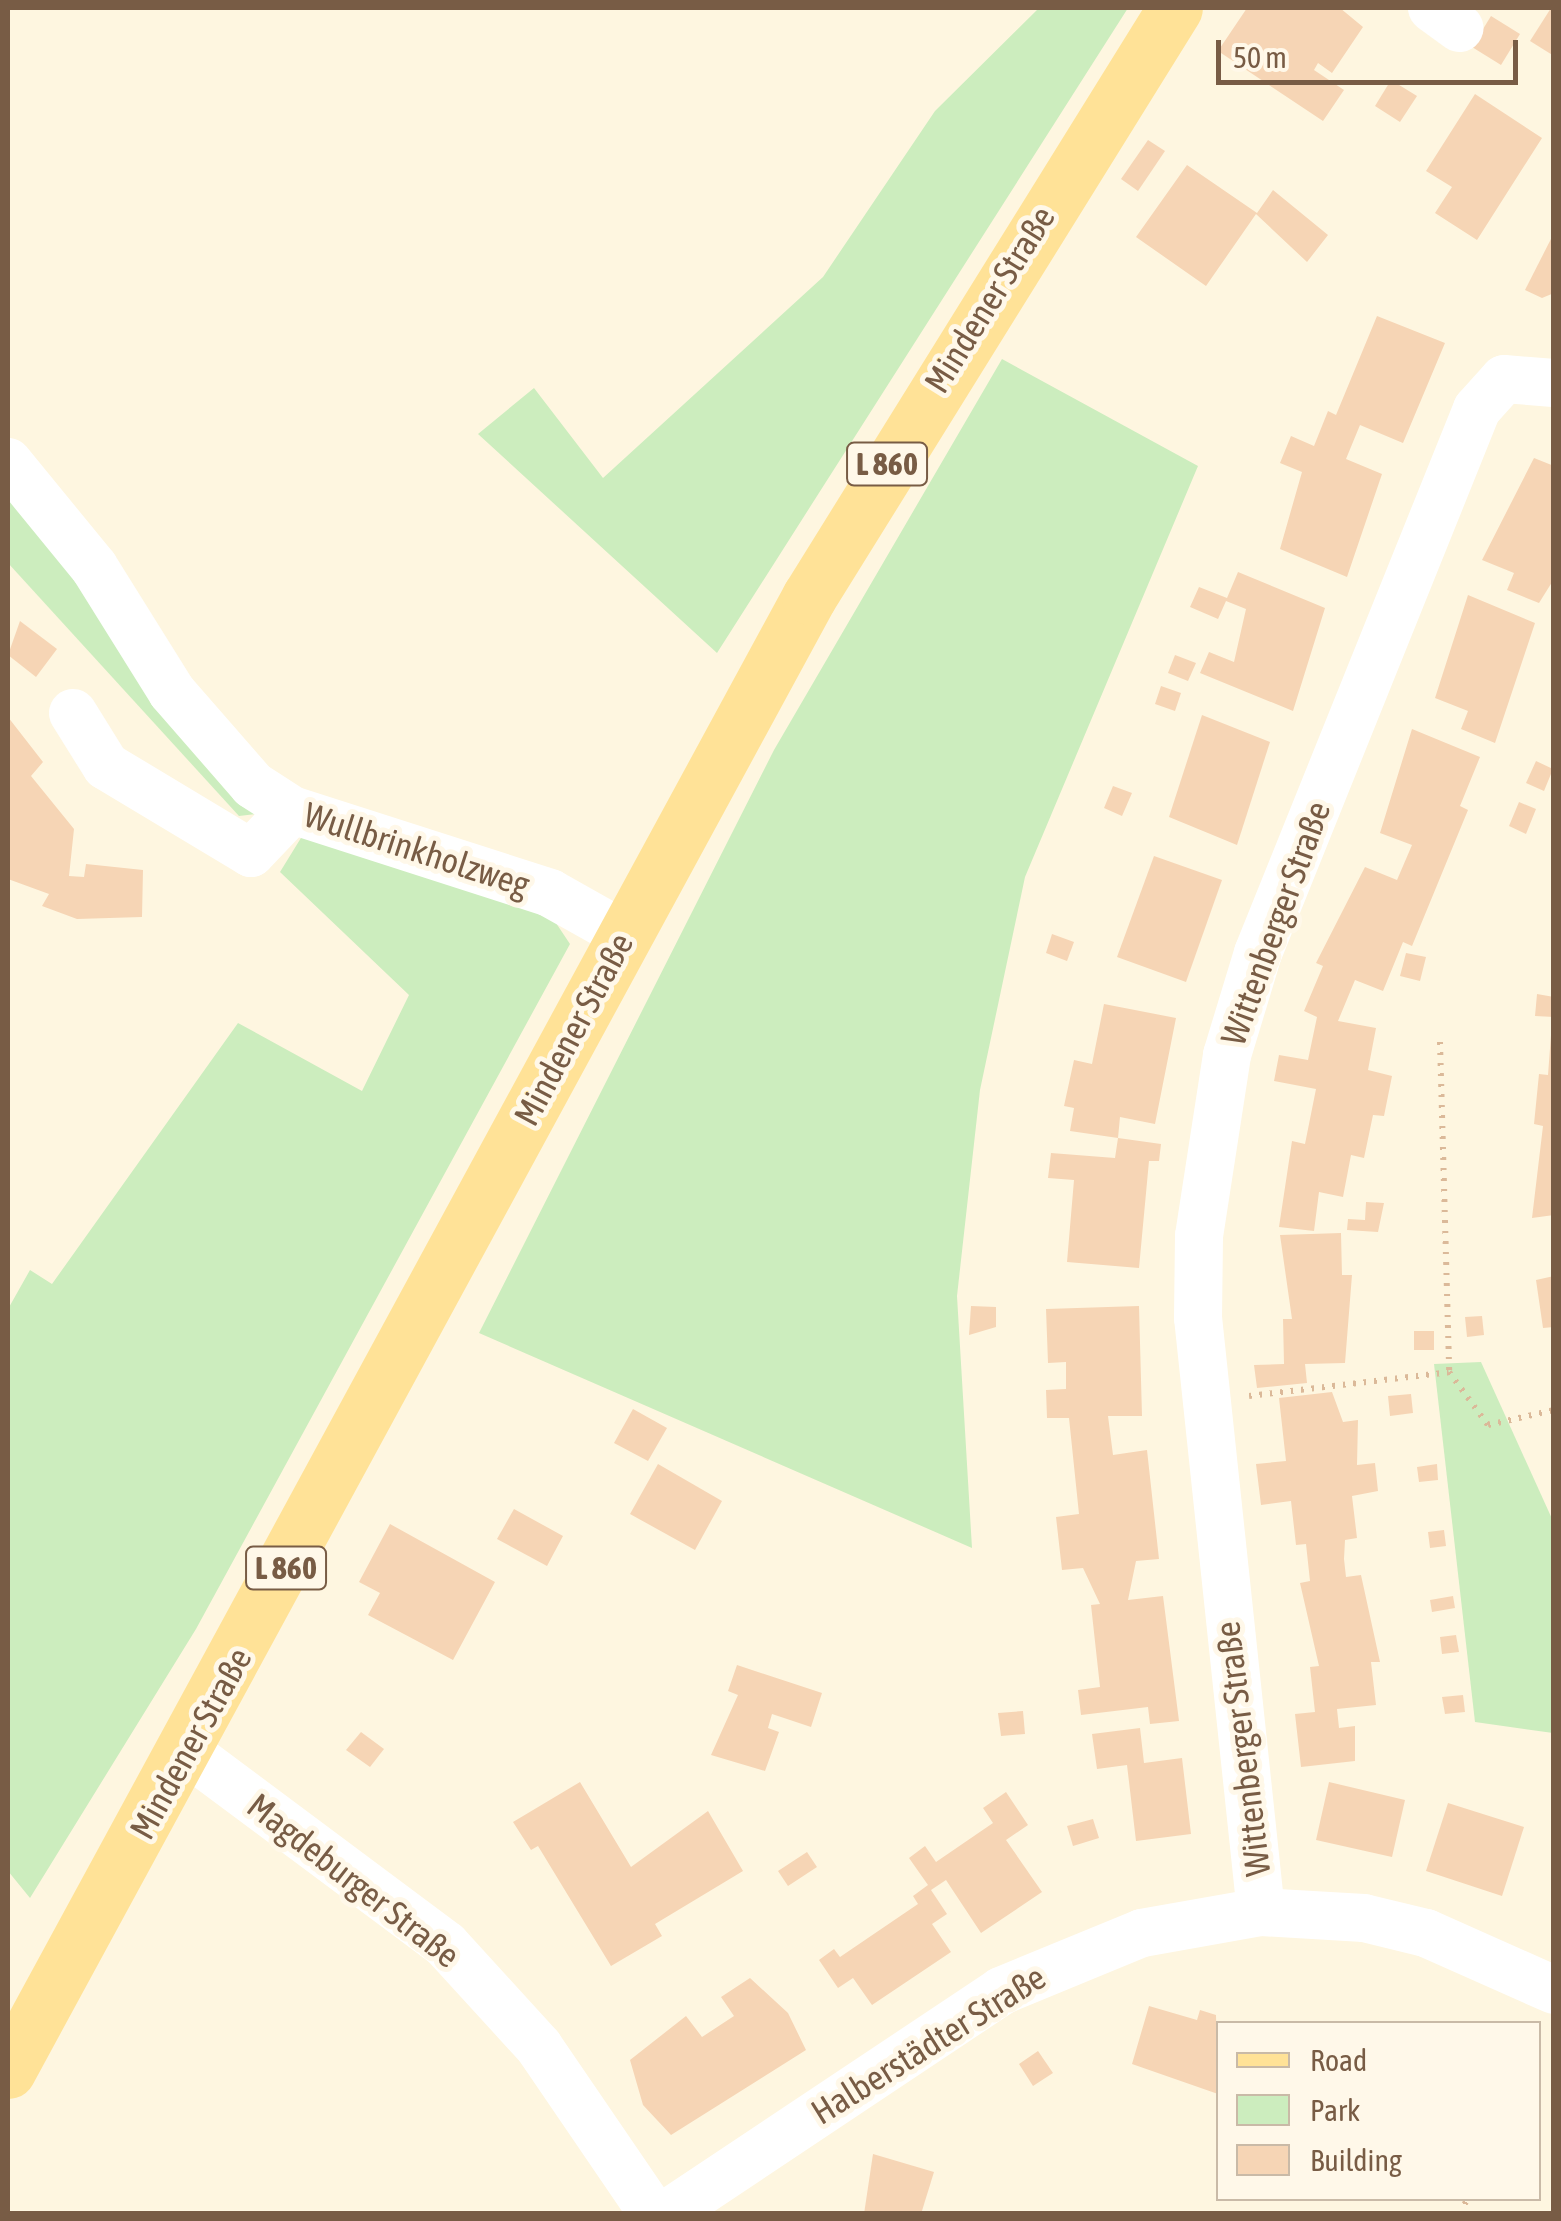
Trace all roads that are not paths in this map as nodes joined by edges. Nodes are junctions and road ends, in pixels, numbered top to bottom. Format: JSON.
{"nodes":[{"id":1,"x":1174,"y":8,"type":"edge"},
{"id":2,"x":1554,"y":383,"type":"edge"},
{"id":3,"x":8,"y":462,"type":"edge"},
{"id":4,"x":73,"y":713,"type":"dead end"},
{"id":5,"x":292,"y":810,"type":"junction"},
{"id":6,"x":623,"y":934,"type":"junction"},
{"id":7,"x":186,"y":1751,"type":"junction"},
{"id":8,"x":1260,"y":1912,"type":"junction"},
{"id":9,"x":1554,"y":1990,"type":"edge"},
{"id":10,"x":8,"y":2071,"type":"edge"},
{"id":11,"x":654,"y":2214,"type":"edge"},
{"id":12,"x":667,"y":2214,"type":"edge"}],
"edges":[{"from":1,"to":6,"type":"main road","name":"Mindener Straße","number":"L 860"},
{"from":2,"to":8,"type":"street","name":"Wittenberger Straße"},
{"from":3,"to":5,"type":"street","name":"Wullbrinkholzweg"},
{"from":4,"to":5,"type":"street"},
{"from":5,"to":6,"type":"street","name":"Wullbrinkholzweg"},
{"from":6,"to":7,"type":"main road","name":"Mindener Straße","number":"L 860"},
{"from":7,"to":10,"type":"main road","name":"Mindener Straße","number":"L 860"},
{"from":7,"to":11,"type":"street","name":"Magdeburger Straße"},
{"from":8,"to":9,"type":"street","name":"Halberstädter Straße"},
{"from":8,"to":12,"type":"street","name":"Halberstädter Straße"}]}
